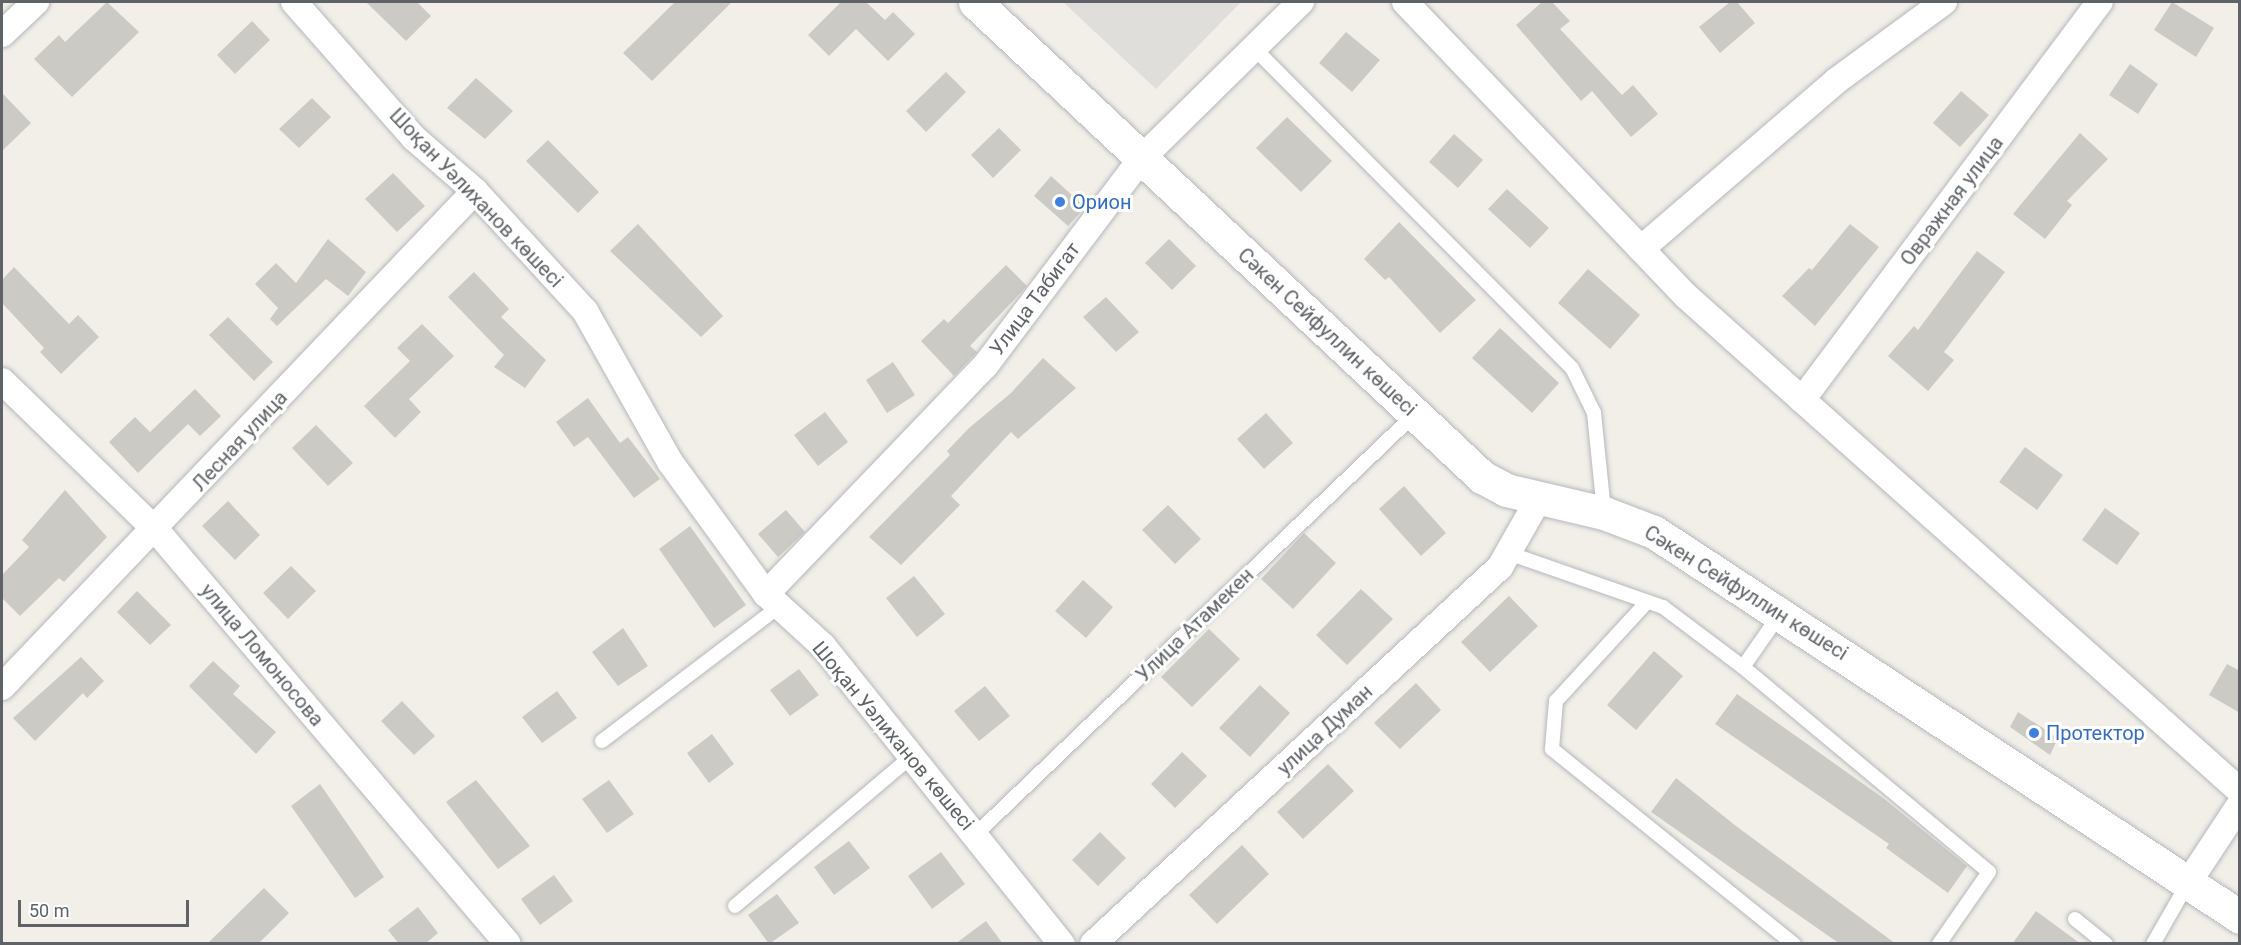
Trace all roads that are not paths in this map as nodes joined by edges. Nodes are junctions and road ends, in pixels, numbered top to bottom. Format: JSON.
{"nodes":[{"id":1,"x":36,"y":2,"type":"edge"},
{"id":2,"x":294,"y":2,"type":"edge"},
{"id":3,"x":975,"y":2,"type":"edge"},
{"id":4,"x":1301,"y":2,"type":"edge"},
{"id":5,"x":1406,"y":2,"type":"edge"},
{"id":6,"x":1944,"y":2,"type":"edge"},
{"id":7,"x":2100,"y":2,"type":"edge"},
{"id":8,"x":2,"y":34,"type":"edge"},
{"id":9,"x":1254,"y":48,"type":"junction"},
{"id":10,"x":1142,"y":158,"type":"junction"},
{"id":11,"x":476,"y":191,"type":"junction"},
{"id":12,"x":1641,"y":249,"type":"junction"},
{"id":13,"x":2,"y":381,"type":"edge"},
{"id":14,"x":1802,"y":400,"type":"junction"},
{"id":15,"x":1415,"y":414,"type":"junction"},
{"id":16,"x":1538,"y":500,"type":"junction"},
{"id":17,"x":1604,"y":513,"type":"junction"},
{"id":18,"x":156,"y":530,"type":"junction"},
{"id":19,"x":1508,"y":553,"type":"junction"},
{"id":20,"x":772,"y":601,"type":"junction"},
{"id":21,"x":1647,"y":602,"type":"junction"},
{"id":22,"x":1781,"y":613,"type":"junction"},
{"id":23,"x":1743,"y":667,"type":"junction"},
{"id":24,"x":2,"y":687,"type":"edge"},
{"id":25,"x":602,"y":741,"type":"dead end"},
{"id":26,"x":911,"y":757,"type":"junction"},
{"id":27,"x":2240,"y":792,"type":"edge"},
{"id":28,"x":2240,"y":804,"type":"edge"},
{"id":29,"x":975,"y":835,"type":"junction"},
{"id":30,"x":2188,"y":883,"type":"junction"},
{"id":31,"x":735,"y":906,"type":"dead end"},
{"id":32,"x":2240,"y":917,"type":"edge"},
{"id":33,"x":2075,"y":919,"type":"dead end"},
{"id":34,"x":508,"y":944,"type":"edge"},
{"id":35,"x":1062,"y":944,"type":"edge"},
{"id":36,"x":1092,"y":944,"type":"edge"},
{"id":37,"x":1794,"y":944,"type":"edge"},
{"id":38,"x":1939,"y":944,"type":"edge"},
{"id":39,"x":2106,"y":944,"type":"edge"},
{"id":40,"x":2153,"y":944,"type":"edge"}],
"edges":[{"from":1,"to":8,"type":"street"},
{"from":2,"to":11,"type":"street","name":"Шоқан Уәлиханов көшесі"},
{"from":3,"to":10,"type":"street","name":"Сәкен Сейфуллин көшесі"},
{"from":4,"to":9,"type":"street","name":"Улица Табигат"},
{"from":5,"to":12,"type":"street"},
{"from":6,"to":12,"type":"street"},
{"from":7,"to":14,"type":"street","name":"Овражная улица"},
{"from":9,"to":10,"type":"street","name":"Улица Табигат"},
{"from":9,"to":17,"type":"lane"},
{"from":10,"to":15,"type":"street","name":"Сәкен Сейфуллин көшесі"},
{"from":10,"to":20,"type":"street","name":"Улица Табигат"},
{"from":11,"to":18,"type":"street","name":"Лесная улица"},
{"from":11,"to":20,"type":"street","name":"Шоқан Уәлиханов көшесі"},
{"from":12,"to":14,"type":"street"},
{"from":13,"to":18,"type":"street","name":"улица Ломоносова"},
{"from":14,"to":27,"type":"street"},
{"from":15,"to":16,"type":"street","name":"Сәкен Сейфуллин көшесі"},
{"from":15,"to":29,"type":"lane","name":"Улица Атамекен"},
{"from":16,"to":17,"type":"street","name":"Сәкен Сейфуллин көшесі"},
{"from":16,"to":19,"type":"street","name":"улица Думан"},
{"from":17,"to":22,"type":"street","name":"Сәкен Сейфуллин көшесі"},
{"from":18,"to":24,"type":"street","name":"Лесная улица"},
{"from":18,"to":34,"type":"street","name":"улица Ломоносова"},
{"from":19,"to":21,"type":"lane"},
{"from":19,"to":36,"type":"street","name":"улица Думан"},
{"from":20,"to":25,"type":"lane"},
{"from":20,"to":26,"type":"street","name":"Шоқан Уәлиханов көшесі"},
{"from":21,"to":23,"type":"lane"},
{"from":21,"to":37,"type":"lane"},
{"from":22,"to":23,"type":"lane"},
{"from":22,"to":30,"type":"street","name":"Сәкен Сейфуллин көшесі"},
{"from":23,"to":38,"type":"lane"},
{"from":26,"to":29,"type":"street","name":"Шоқан Уәлиханов көшесі"},
{"from":26,"to":31,"type":"lane"},
{"from":28,"to":30,"type":"street"},
{"from":29,"to":35,"type":"street","name":"Шоқан Уәлиханов көшесі"},
{"from":30,"to":32,"type":"street","name":"Сәкен Сейфуллин көшесі"},
{"from":30,"to":40,"type":"lane"},
{"from":33,"to":39,"type":"lane"}]}
